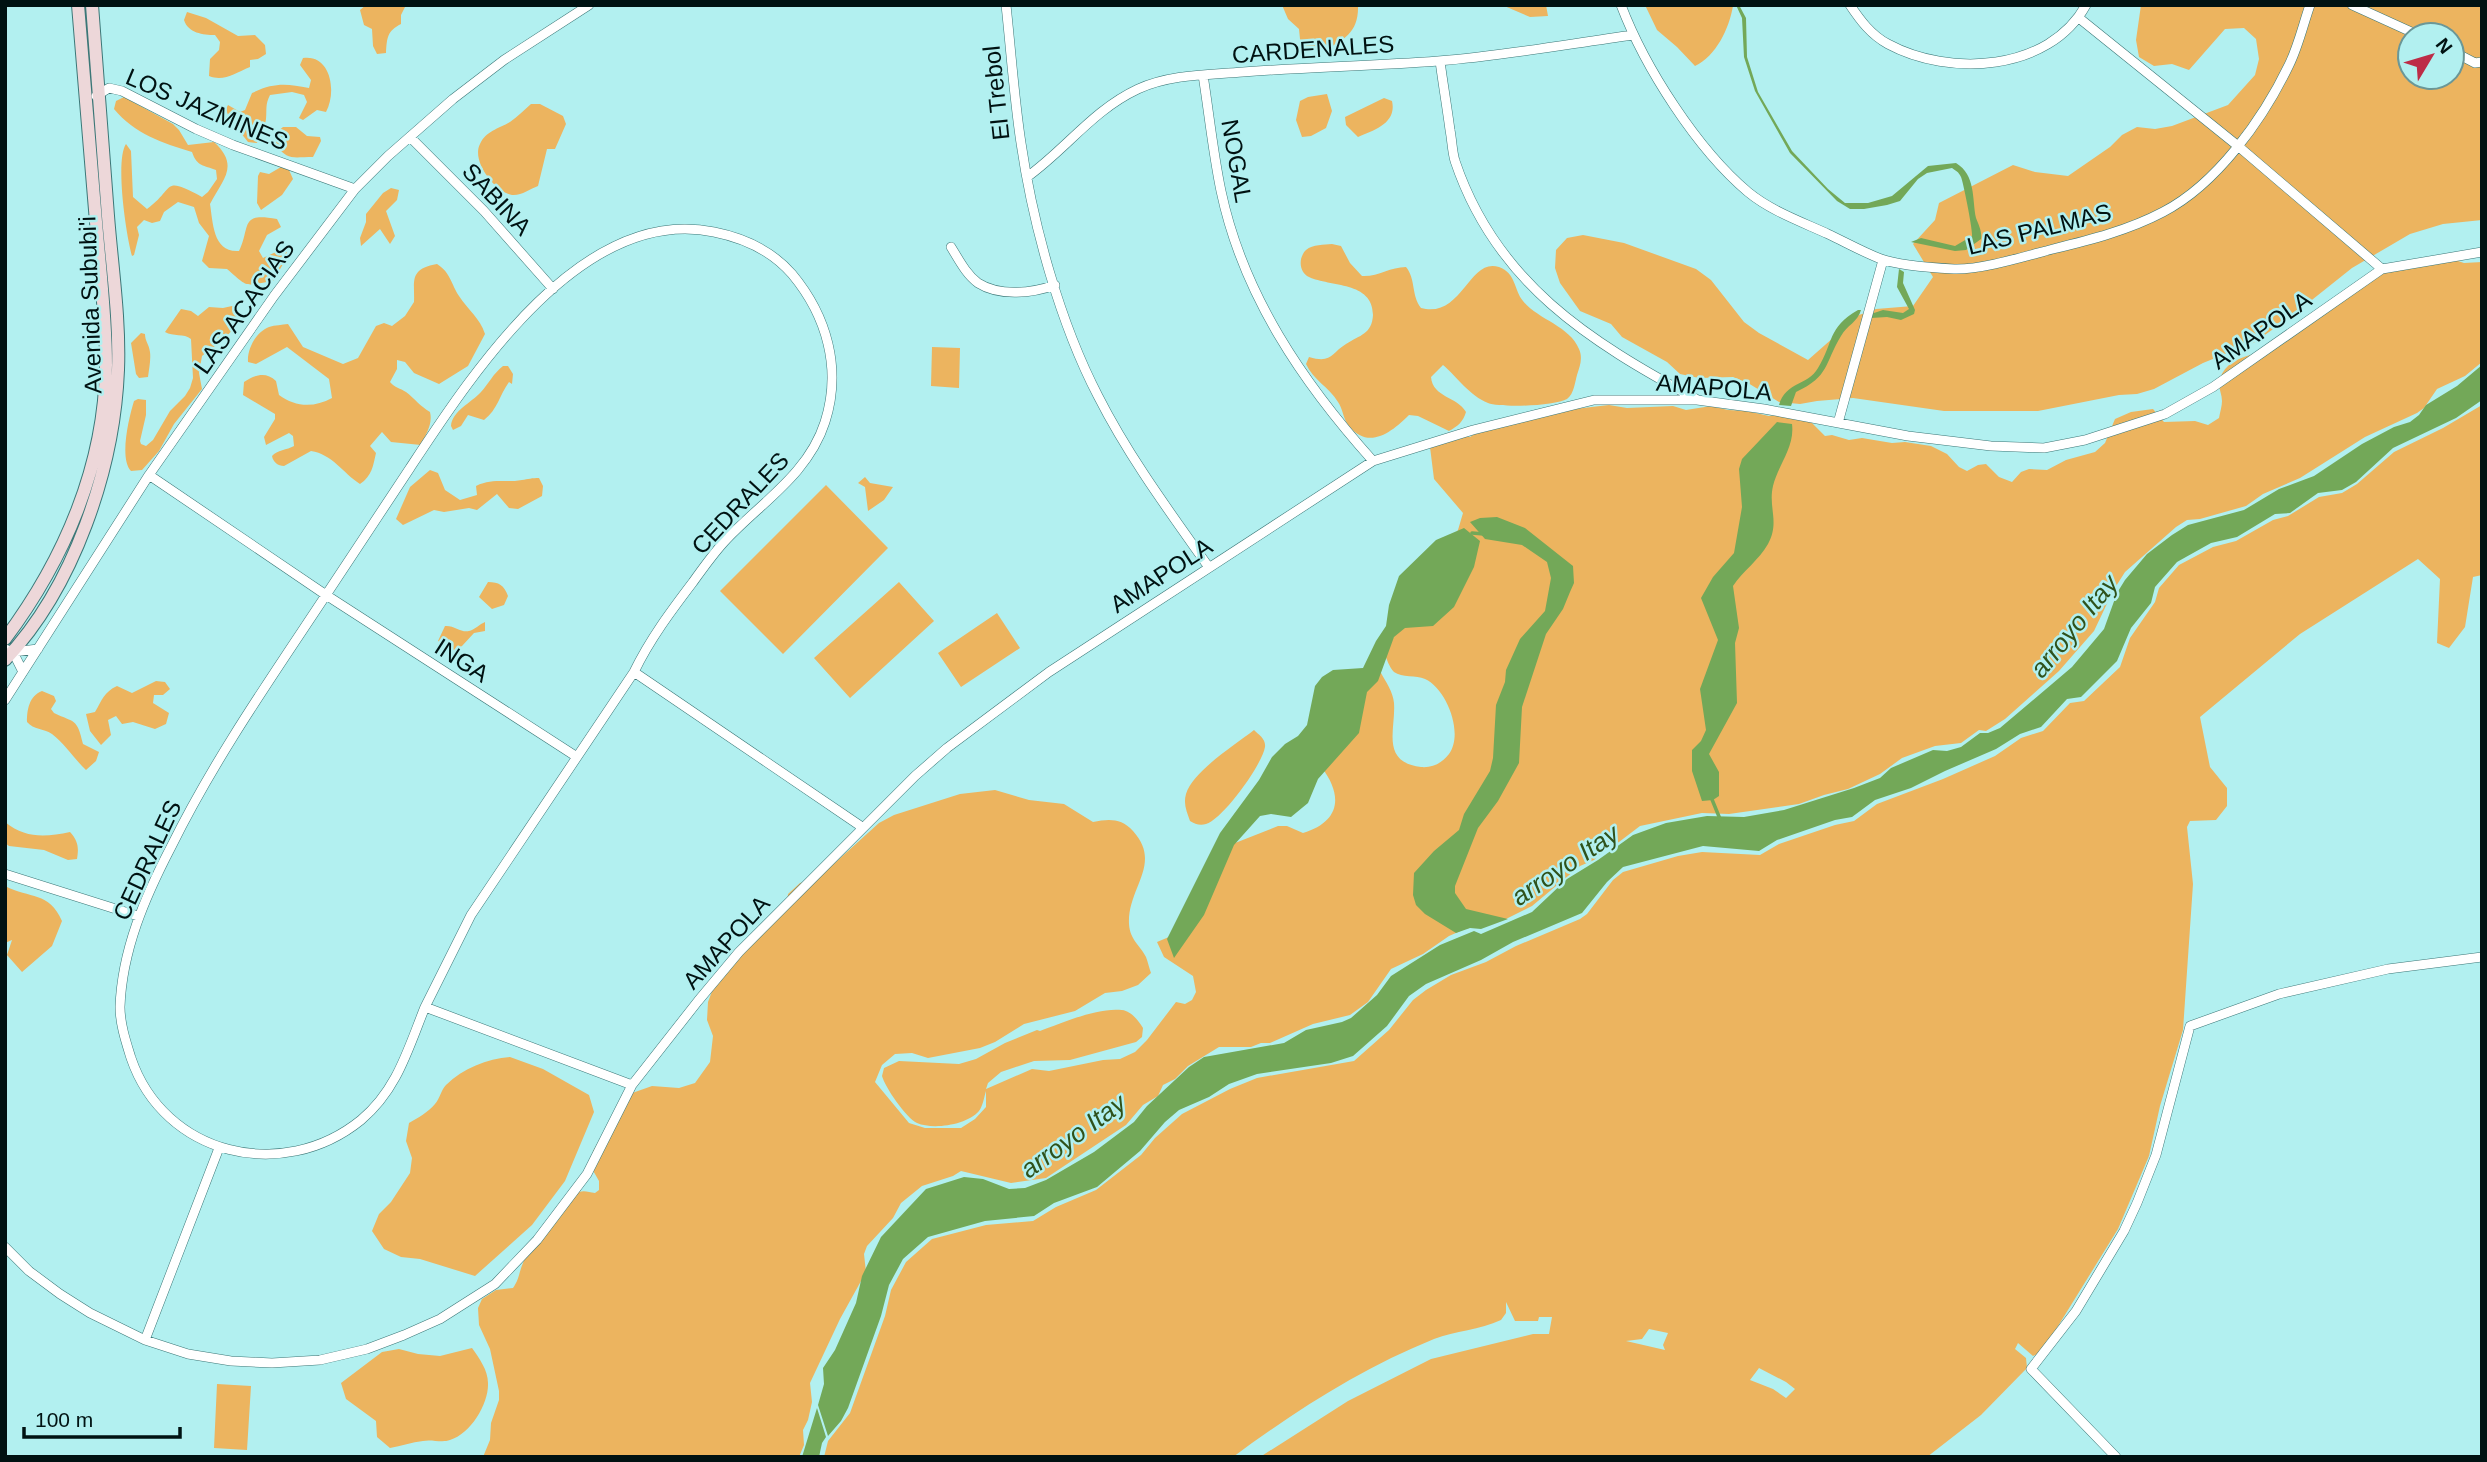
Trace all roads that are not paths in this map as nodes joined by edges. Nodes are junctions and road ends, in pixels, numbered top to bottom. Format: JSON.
{"nodes":[{"id":1,"x":78,"y":5,"type":"edge"},
{"id":2,"x":92,"y":5,"type":"edge"},
{"id":3,"x":589,"y":5,"type":"edge"},
{"id":4,"x":1006,"y":5,"type":"edge"},
{"id":5,"x":1621,"y":5,"type":"edge"},
{"id":6,"x":1850,"y":5,"type":"edge"},
{"id":7,"x":2086,"y":5,"type":"edge"},
{"id":8,"x":2309,"y":5,"type":"edge"},
{"id":9,"x":2352,"y":5,"type":"edge"},
{"id":10,"x":2079,"y":18,"type":"junction"},
{"id":11,"x":2396,"y":25,"type":"edge"},
{"id":12,"x":1633,"y":36,"type":"junction"},
{"id":13,"x":1440,"y":61,"type":"junction"},
{"id":14,"x":1203,"y":75,"type":"junction"},
{"id":15,"x":99,"y":94,"type":"junction"},
{"id":16,"x":86,"y":102,"type":"junction"},
{"id":17,"x":411,"y":138,"type":"junction"},
{"id":18,"x":2238,"y":146,"type":"junction"},
{"id":19,"x":1027,"y":177,"type":"junction"},
{"id":20,"x":355,"y":190,"type":"junction"},
{"id":21,"x":951,"y":247,"type":"dead end"},
{"id":22,"x":2482,"y":252,"type":"edge"},
{"id":23,"x":1883,"y":260,"type":"junction"},
{"id":24,"x":2382,"y":269,"type":"junction"},
{"id":25,"x":1055,"y":285,"type":"junction"},
{"id":26,"x":553,"y":289,"type":"junction"},
{"id":27,"x":1697,"y":400,"type":"junction"},
{"id":28,"x":1838,"y":423,"type":"junction"},
{"id":29,"x":1373,"y":460,"type":"junction"},
{"id":30,"x":149,"y":475,"type":"junction"},
{"id":31,"x":1208,"y":566,"type":"junction"},
{"id":32,"x":326,"y":595,"type":"junction"},
{"id":33,"x":5,"y":639,"type":"edge"},
{"id":34,"x":38,"y":649,"type":"junction"},
{"id":35,"x":8,"y":654,"type":"edge"},
{"id":36,"x":23,"y":672,"type":"junction"},
{"id":37,"x":634,"y":672,"type":"junction"},
{"id":38,"x":5,"y":700,"type":"edge"},
{"id":39,"x":577,"y":757,"type":"junction"},
{"id":40,"x":862,"y":827,"type":"junction"},
{"id":41,"x":5,"y":874,"type":"edge"},
{"id":42,"x":138,"y":916,"type":"junction"},
{"id":43,"x":2482,"y":957,"type":"edge"},
{"id":44,"x":425,"y":1007,"type":"junction"},
{"id":45,"x":632,"y":1085,"type":"junction"},
{"id":46,"x":219,"y":1148,"type":"junction"},
{"id":47,"x":5,"y":1247,"type":"edge"},
{"id":48,"x":145,"y":1340,"type":"junction"},
{"id":49,"x":2116,"y":1457,"type":"edge"}],
"edges":[{"from":1,"to":16,"type":"street","name":"Avenida Sububi'i"},
{"from":2,"to":15,"type":"street","name":"Avenida Sububi'i"},
{"from":3,"to":17,"type":"street","name":"LAS ACACIAS"},
{"from":4,"to":19,"type":"street","name":"El Trebol"},
{"from":5,"to":12,"type":"street"},
{"from":6,"to":10,"type":"street"},
{"from":7,"to":10,"type":"street"},
{"from":8,"to":18,"type":"street","name":"LAS PALMAS"},
{"from":9,"to":11,"type":"street"},
{"from":10,"to":18,"type":"street"},
{"from":12,"to":13,"type":"street","name":"CARDENALES"},
{"from":12,"to":23,"type":"street","name":"LAS PALMAS"},
{"from":13,"to":14,"type":"street","name":"CARDENALES"},
{"from":13,"to":27,"type":"street"},
{"from":14,"to":19,"type":"street","name":"CARDENALES"},
{"from":14,"to":29,"type":"street","name":"NOGAL"},
{"from":15,"to":16,"type":"street","name":"LOS JAZMINES"},
{"from":15,"to":20,"type":"street","name":"LOS JAZMINES"},
{"from":15,"to":35,"type":"street","name":"Avenida Sububi'i"},
{"from":16,"to":33,"type":"street","name":"Avenida Sububi'i"},
{"from":17,"to":20,"type":"street","name":"LAS ACACIAS"},
{"from":17,"to":26,"type":"street","name":"SABINA"},
{"from":18,"to":23,"type":"street","name":"LAS PALMAS"},
{"from":18,"to":24,"type":"street"},
{"from":19,"to":25,"type":"street","name":"El Trebol"},
{"from":20,"to":30,"type":"street","name":"LAS ACACIAS"},
{"from":21,"to":25,"type":"street"},
{"from":22,"to":24,"type":"street","name":"AMAPOLA"},
{"from":23,"to":28,"type":"street"},
{"from":24,"to":28,"type":"street","name":"AMAPOLA"},
{"from":25,"to":31,"type":"street","name":"El Trebol"},
{"from":26,"to":32,"type":"street","name":"CEDRALES"},
{"from":26,"to":37,"type":"street","name":"CEDRALES"},
{"from":27,"to":28,"type":"street","name":"AMAPOLA"},
{"from":27,"to":29,"type":"street","name":"AMAPOLA"},
{"from":29,"to":31,"type":"street","name":"AMAPOLA"},
{"from":30,"to":32,"type":"street"},
{"from":30,"to":34,"type":"street","name":"LAS ACACIAS"},
{"from":31,"to":40,"type":"street","name":"AMAPOLA"},
{"from":32,"to":39,"type":"street","name":"INGA"},
{"from":32,"to":42,"type":"street","name":"CEDRALES"},
{"from":34,"to":35,"type":"street"},
{"from":34,"to":36,"type":"street","name":"LAS ACACIAS"},
{"from":35,"to":36,"type":"street"},
{"from":36,"to":38,"type":"street","name":"LAS ACACIAS"},
{"from":37,"to":39,"type":"street","name":"CEDRALES"},
{"from":37,"to":40,"type":"street"},
{"from":39,"to":44,"type":"street","name":"CEDRALES"},
{"from":40,"to":45,"type":"street","name":"AMAPOLA"},
{"from":41,"to":42,"type":"street"},
{"from":42,"to":46,"type":"street","name":"CEDRALES"},
{"from":43,"to":49,"type":"street"},
{"from":44,"to":45,"type":"street"},
{"from":44,"to":46,"type":"street","name":"CEDRALES"},
{"from":45,"to":48,"type":"street","name":"AMAPOLA"},
{"from":46,"to":48,"type":"street"},
{"from":47,"to":48,"type":"street","name":"AMAPOLA"}]}
